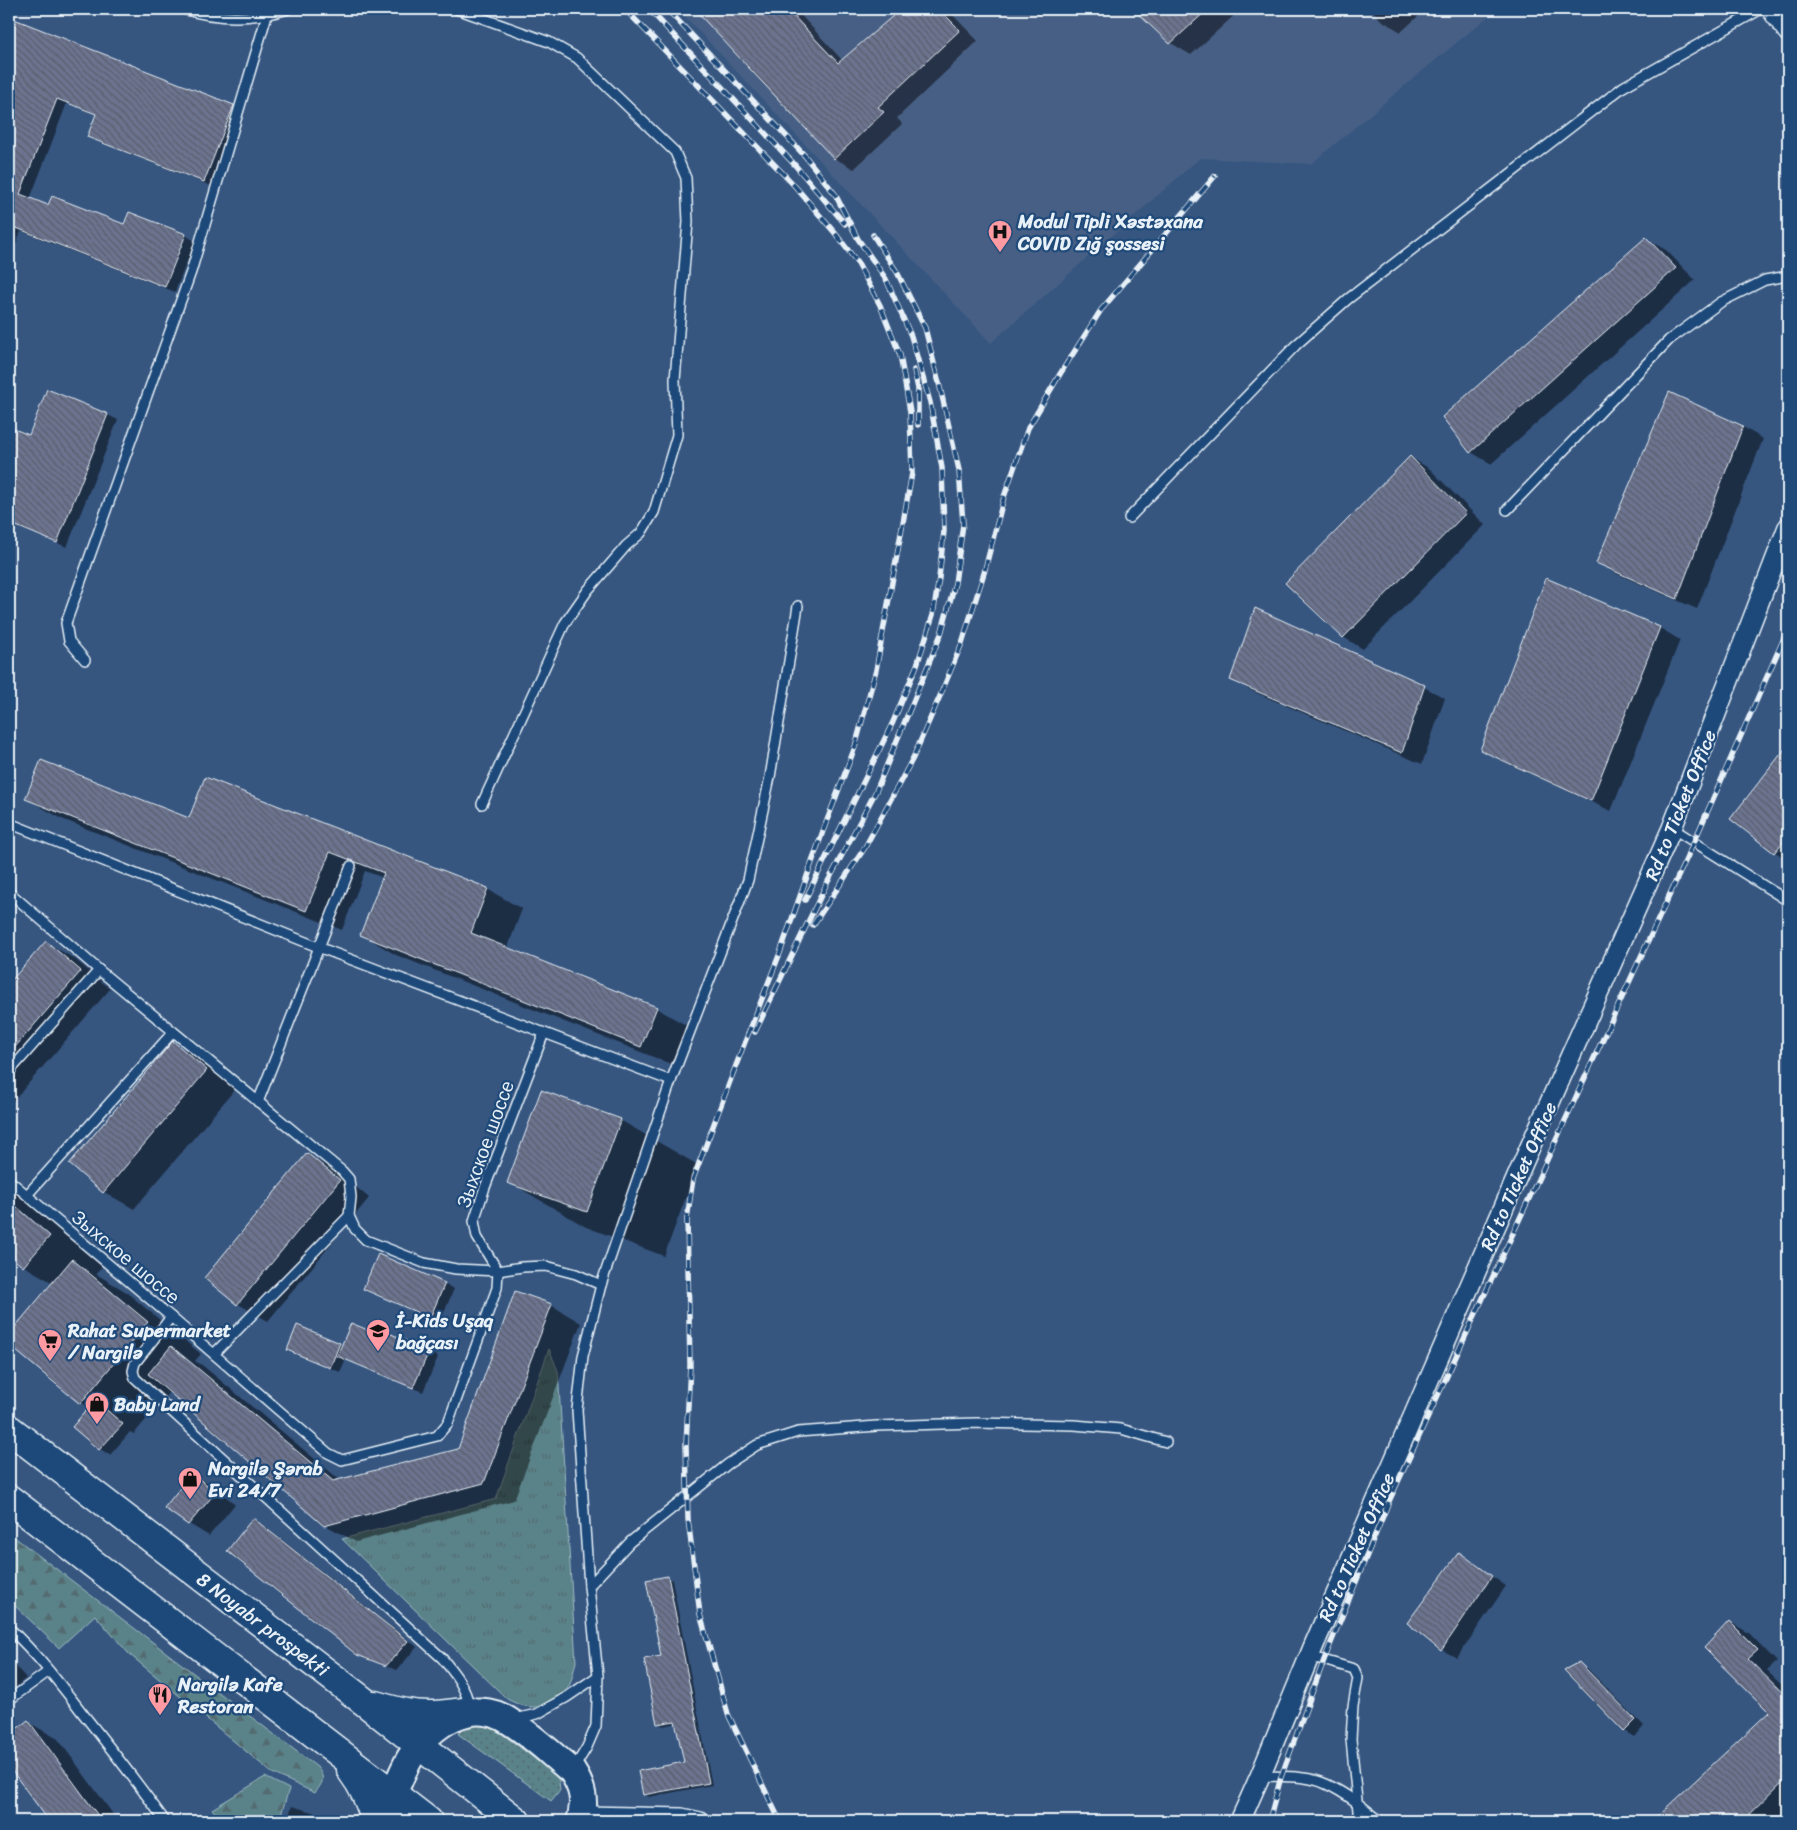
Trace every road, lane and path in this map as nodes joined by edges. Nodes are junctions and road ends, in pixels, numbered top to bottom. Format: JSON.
{"nodes":[{"id":1,"x":183,"y":9,"type":"edge"},
{"id":2,"x":288,"y":9,"type":"edge"},
{"id":3,"x":457,"y":9,"type":"edge"},
{"id":4,"x":1761,"y":9,"type":"edge"},
{"id":5,"x":1771,"y":9,"type":"edge"},
{"id":6,"x":267,"y":15,"type":"junction"},
{"id":7,"x":1788,"y":32,"type":"edge"},
{"id":8,"x":1788,"y":276,"type":"edge"},
{"id":9,"x":1507,"y":510,"type":"dead end"},
{"id":10,"x":1129,"y":518,"type":"dead end"},
{"id":11,"x":1788,"y":528,"type":"edge"},
{"id":12,"x":798,"y":606,"type":"dead end"},
{"id":13,"x":85,"y":660,"type":"dead end"},
{"id":14,"x":482,"y":804,"type":"dead end"},
{"id":15,"x":9,"y":823,"type":"edge"},
{"id":16,"x":1672,"y":828,"type":"junction"},
{"id":17,"x":351,"y":866,"type":"dead end"},
{"id":18,"x":9,"y":892,"type":"edge"},
{"id":19,"x":1788,"y":901,"type":"edge"},
{"id":20,"x":318,"y":946,"type":"junction"},
{"id":21,"x":99,"y":970,"type":"junction"},
{"id":22,"x":173,"y":1032,"type":"junction"},
{"id":23,"x":544,"y":1033,"type":"junction"},
{"id":24,"x":9,"y":1072,"type":"edge"},
{"id":25,"x":671,"y":1081,"type":"junction"},
{"id":26,"x":258,"y":1102,"type":"junction"},
{"id":27,"x":9,"y":1180,"type":"edge"},
{"id":28,"x":27,"y":1195,"type":"junction"},
{"id":29,"x":349,"y":1216,"type":"junction"},
{"id":30,"x":498,"y":1271,"type":"junction"},
{"id":31,"x":601,"y":1285,"type":"junction"},
{"id":32,"x":171,"y":1317,"type":"junction"},
{"id":33,"x":214,"y":1354,"type":"junction"},
{"id":34,"x":9,"y":1430,"type":"edge"},
{"id":35,"x":1166,"y":1442,"type":"dead end"},
{"id":36,"x":9,"y":1499,"type":"edge"},
{"id":37,"x":589,"y":1586,"type":"junction"},
{"id":38,"x":9,"y":1628,"type":"edge"},
{"id":39,"x":1309,"y":1656,"type":"junction"},
{"id":40,"x":49,"y":1671,"type":"junction"},
{"id":41,"x":598,"y":1676,"type":"junction"},
{"id":42,"x":9,"y":1700,"type":"edge"},
{"id":43,"x":366,"y":1703,"type":"junction"},
{"id":44,"x":470,"y":1711,"type":"junction"},
{"id":45,"x":509,"y":1720,"type":"junction"},
{"id":46,"x":420,"y":1745,"type":"junction"},
{"id":47,"x":336,"y":1752,"type":"junction"},
{"id":48,"x":572,"y":1771,"type":"junction"},
{"id":49,"x":1260,"y":1776,"type":"junction"},
{"id":50,"x":393,"y":1795,"type":"junction"},
{"id":51,"x":1357,"y":1802,"type":"junction"},
{"id":52,"x":583,"y":1818,"type":"edge"},
{"id":53,"x":165,"y":1821,"type":"edge"},
{"id":54,"x":375,"y":1821,"type":"edge"},
{"id":55,"x":384,"y":1821,"type":"edge"},
{"id":56,"x":428,"y":1821,"type":"edge"},
{"id":57,"x":516,"y":1821,"type":"edge"},
{"id":58,"x":710,"y":1821,"type":"edge"},
{"id":59,"x":1240,"y":1821,"type":"edge"},
{"id":60,"x":1359,"y":1821,"type":"edge"},
{"id":61,"x":1380,"y":1821,"type":"edge"}],
"edges":[{"from":1,"to":6,"type":"lane"},
{"from":2,"to":6,"type":"lane"},
{"from":3,"to":14,"type":"lane"},
{"from":4,"to":10,"type":"lane"},
{"from":5,"to":7,"type":"street"},
{"from":6,"to":13,"type":"lane"},
{"from":8,"to":9,"type":"lane"},
{"from":11,"to":16,"type":"street","name":"Rd to Ticket Office"},
{"from":12,"to":25,"type":"lane"},
{"from":15,"to":20,"type":"lane"},
{"from":16,"to":19,"type":"lane"},
{"from":16,"to":39,"type":"street","name":"Rd to Ticket Office"},
{"from":17,"to":20,"type":"lane"},
{"from":18,"to":21,"type":"lane"},
{"from":20,"to":23,"type":"lane"},
{"from":20,"to":26,"type":"lane"},
{"from":21,"to":22,"type":"lane"},
{"from":21,"to":24,"type":"lane"},
{"from":22,"to":26,"type":"lane"},
{"from":22,"to":28,"type":"lane"},
{"from":23,"to":25,"type":"lane"},
{"from":23,"to":30,"type":"lane","name":"Зыхское шоссе"},
{"from":25,"to":31,"type":"lane"},
{"from":26,"to":29,"type":"lane"},
{"from":27,"to":28,"type":"lane","name":"Зыхское шоссе"},
{"from":28,"to":32,"type":"lane","name":"Зыхское шоссе"},
{"from":29,"to":30,"type":"lane"},
{"from":29,"to":33,"type":"lane"},
{"from":30,"to":31,"type":"lane"},
{"from":30,"to":33,"type":"lane","name":"Зыхское шоссе"},
{"from":31,"to":37,"type":"lane"},
{"from":32,"to":33,"type":"lane","name":"Зыхское шоссе"},
{"from":32,"to":44,"type":"lane"},
{"from":34,"to":43,"type":"highway","name":"8 Noyabr prospekti"},
{"from":35,"to":37,"type":"lane"},
{"from":36,"to":47,"type":"highway"},
{"from":37,"to":41,"type":"lane"},
{"from":38,"to":40,"type":"lane"},
{"from":39,"to":49,"type":"street","name":"Rd to Ticket Office"},
{"from":39,"to":51,"type":"lane"},
{"from":40,"to":42,"type":"lane"},
{"from":40,"to":53,"type":"lane"},
{"from":41,"to":45,"type":"lane"},
{"from":41,"to":48,"type":"lane"},
{"from":43,"to":44,"type":"highway"},
{"from":43,"to":46,"type":"highway","name":"8 Noyabr prospekti"},
{"from":44,"to":45,"type":"main road"},
{"from":44,"to":46,"type":"main road"},
{"from":45,"to":48,"type":"main road"},
{"from":46,"to":50,"type":"main road"},
{"from":46,"to":57,"type":"highway","name":"8 Noyabr prospekti"},
{"from":47,"to":50,"type":"highway"},
{"from":47,"to":54,"type":"highway"},
{"from":48,"to":52,"type":"main road"},
{"from":49,"to":51,"type":"lane"},
{"from":49,"to":59,"type":"street","name":"Rd to Ticket Office"},
{"from":50,"to":55,"type":"main road"},
{"from":50,"to":56,"type":"highway"},
{"from":51,"to":60,"type":"lane"},
{"from":51,"to":61,"type":"lane"},
{"from":52,"to":58,"type":"lane"}]}
